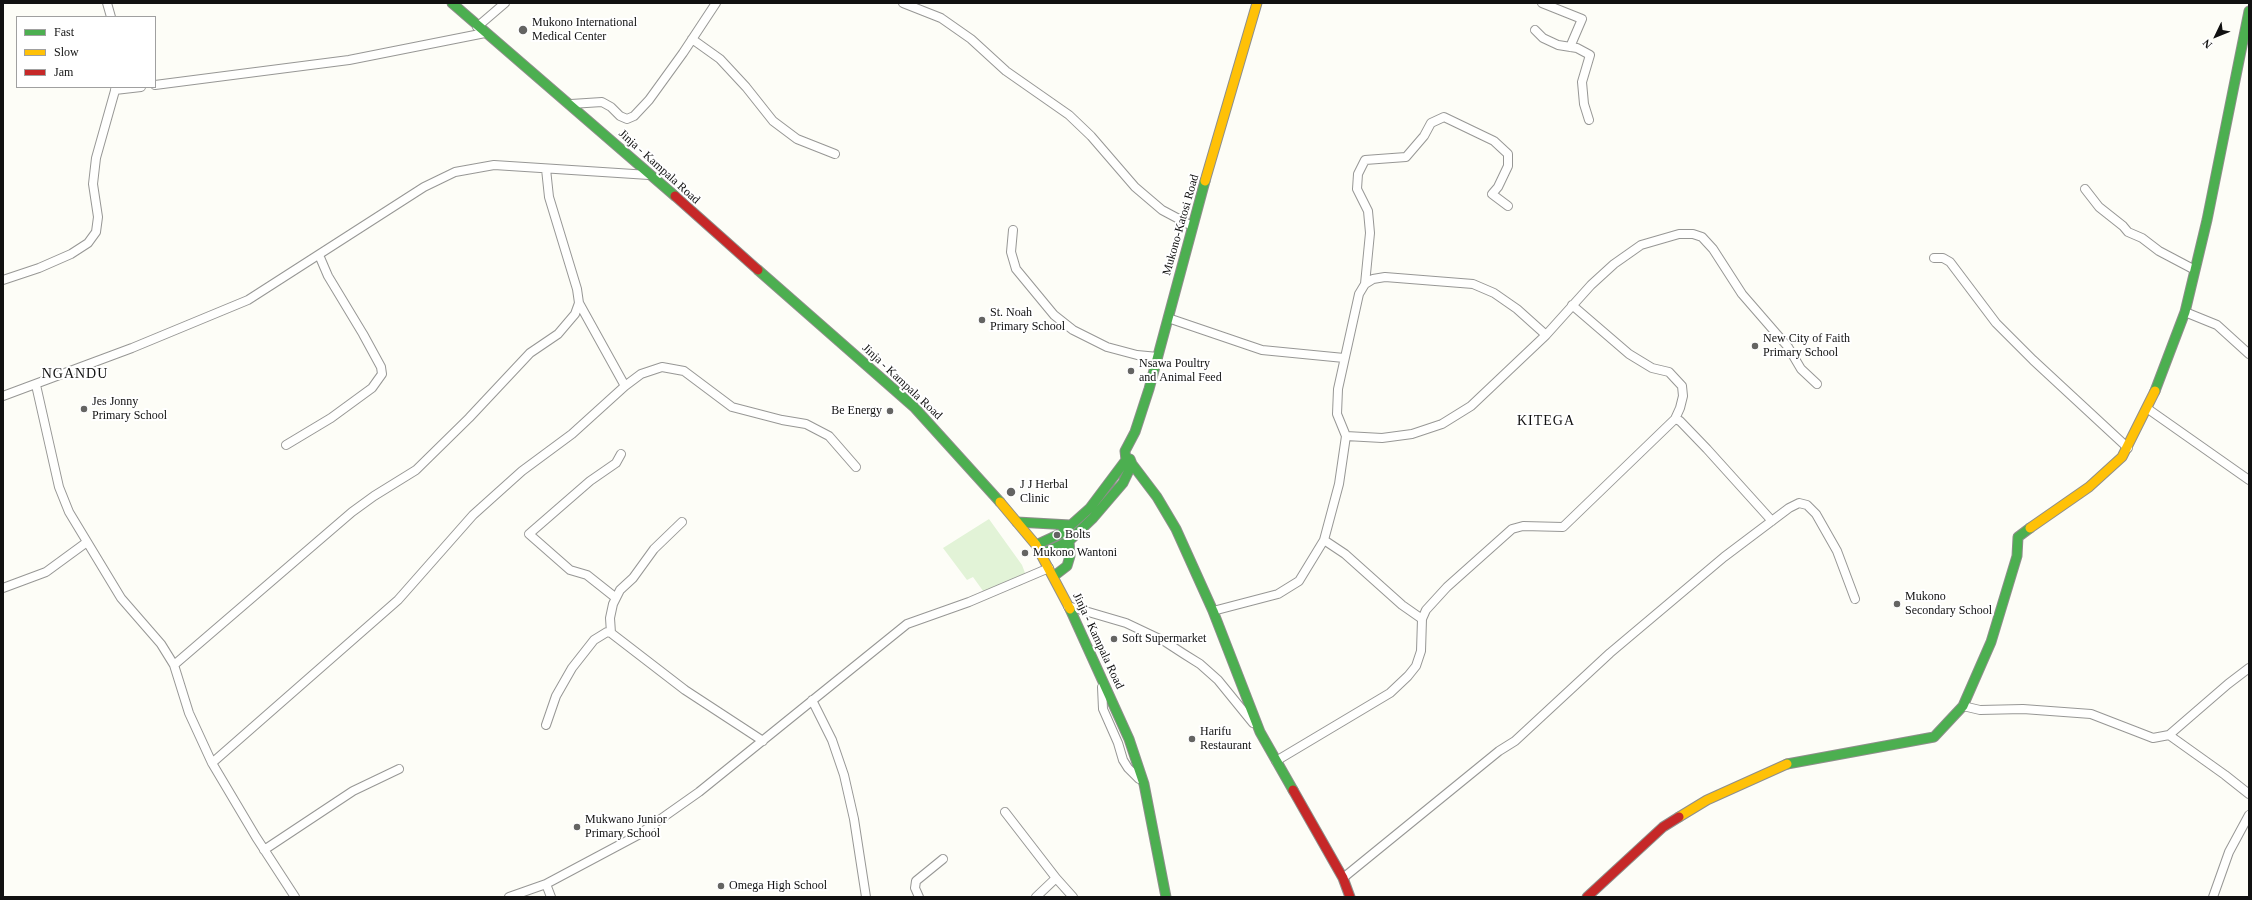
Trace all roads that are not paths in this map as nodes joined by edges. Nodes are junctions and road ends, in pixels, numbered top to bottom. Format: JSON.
{"nodes":[{"id":1,"x":107,"y":3,"type":"edge"},
{"id":2,"x":452,"y":3,"type":"edge"},
{"id":3,"x":504,"y":3,"type":"edge"},
{"id":4,"x":716,"y":3,"type":"edge"},
{"id":5,"x":903,"y":3,"type":"edge"},
{"id":6,"x":1257,"y":3,"type":"edge"},
{"id":7,"x":1542,"y":3,"type":"edge"},
{"id":8,"x":2249,"y":11,"type":"edge"},
{"id":9,"x":111,"y":16,"type":"edge"},
{"id":10,"x":477,"y":27,"type":"junction"},
{"id":11,"x":1535,"y":30,"type":"dead end"},
{"id":12,"x":485,"y":33,"type":"junction"},
{"id":13,"x":692,"y":39,"type":"junction"},
{"id":14,"x":1570,"y":47,"type":"junction"},
{"id":15,"x":156,"y":85,"type":"edge"},
{"id":16,"x":116,"y":88,"type":"edge"},
{"id":17,"x":570,"y":104,"type":"junction"},
{"id":18,"x":1589,"y":120,"type":"dead end"},
{"id":19,"x":835,"y":154,"type":"dead end"},
{"id":20,"x":546,"y":169,"type":"junction"},
{"id":21,"x":650,"y":175,"type":"junction"},
{"id":22,"x":2085,"y":189,"type":"dead end"},
{"id":23,"x":1508,"y":206,"type":"dead end"},
{"id":24,"x":1192,"y":226,"type":"junction"},
{"id":25,"x":1013,"y":230,"type":"dead end"},
{"id":26,"x":319,"y":255,"type":"junction"},
{"id":27,"x":1934,"y":258,"type":"dead end"},
{"id":28,"x":2195,"y":270,"type":"junction"},
{"id":29,"x":3,"y":280,"type":"edge"},
{"id":30,"x":1365,"y":284,"type":"junction"},
{"id":31,"x":579,"y":303,"type":"junction"},
{"id":32,"x":1572,"y":304,"type":"junction"},
{"id":33,"x":2185,"y":312,"type":"junction"},
{"id":34,"x":1168,"y":318,"type":"junction"},
{"id":35,"x":1546,"y":335,"type":"junction"},
{"id":36,"x":2249,"y":354,"type":"edge"},
{"id":37,"x":1158,"y":357,"type":"junction"},
{"id":38,"x":1344,"y":358,"type":"junction"},
{"id":39,"x":1817,"y":384,"type":"dead end"},
{"id":40,"x":36,"y":385,"type":"junction"},
{"id":41,"x":625,"y":386,"type":"junction"},
{"id":42,"x":3,"y":396,"type":"edge"},
{"id":43,"x":2148,"y":409,"type":"junction"},
{"id":44,"x":1675,"y":419,"type":"junction"},
{"id":45,"x":1346,"y":436,"type":"junction"},
{"id":46,"x":286,"y":445,"type":"dead end"},
{"id":47,"x":2128,"y":448,"type":"junction"},
{"id":48,"x":621,"y":454,"type":"dead end"},
{"id":49,"x":1128,"y":459,"type":"junction"},
{"id":50,"x":856,"y":467,"type":"dead end"},
{"id":51,"x":2249,"y":480,"type":"edge"},
{"id":52,"x":1772,"y":521,"type":"junction"},
{"id":53,"x":682,"y":522,"type":"dead end"},
{"id":54,"x":1017,"y":522,"type":"junction"},
{"id":55,"x":1070,"y":525,"type":"junction"},
{"id":56,"x":1324,"y":540,"type":"junction"},
{"id":57,"x":1069,"y":541,"type":"junction"},
{"id":58,"x":87,"y":542,"type":"junction"},
{"id":59,"x":1036,"y":546,"type":"junction"},
{"id":60,"x":1042,"y":554,"type":"junction"},
{"id":61,"x":1050,"y":568,"type":"junction"},
{"id":62,"x":1054,"y":576,"type":"junction"},
{"id":63,"x":3,"y":588,"type":"edge"},
{"id":64,"x":616,"y":598,"type":"junction"},
{"id":65,"x":1855,"y":599,"type":"dead end"},
{"id":66,"x":1068,"y":606,"type":"junction"},
{"id":67,"x":1213,"y":611,"type":"junction"},
{"id":68,"x":1422,"y":619,"type":"junction"},
{"id":69,"x":611,"y":633,"type":"junction"},
{"id":70,"x":174,"y":666,"type":"junction"},
{"id":71,"x":2249,"y":668,"type":"edge"},
{"id":72,"x":812,"y":700,"type":"junction"},
{"id":73,"x":1963,"y":706,"type":"junction"},
{"id":74,"x":546,"y":725,"type":"dead end"},
{"id":75,"x":1260,"y":732,"type":"junction"},
{"id":76,"x":2169,"y":735,"type":"junction"},
{"id":77,"x":763,"y":741,"type":"junction"},
{"id":78,"x":1276,"y":762,"type":"junction"},
{"id":79,"x":212,"y":763,"type":"junction"},
{"id":80,"x":399,"y":769,"type":"dead end"},
{"id":81,"x":2249,"y":794,"type":"edge"},
{"id":82,"x":1005,"y":812,"type":"dead end"},
{"id":83,"x":2249,"y":815,"type":"edge"},
{"id":84,"x":264,"y":850,"type":"junction"},
{"id":85,"x":943,"y":858,"type":"dead end"},
{"id":86,"x":1056,"y":878,"type":"junction"},
{"id":87,"x":1343,"y":878,"type":"junction"},
{"id":88,"x":546,"y":884,"type":"junction"},
{"id":89,"x":296,"y":897,"type":"edge"},
{"id":90,"x":509,"y":897,"type":"edge"},
{"id":91,"x":551,"y":897,"type":"edge"},
{"id":92,"x":866,"y":897,"type":"edge"},
{"id":93,"x":919,"y":897,"type":"edge"},
{"id":94,"x":1036,"y":897,"type":"edge"},
{"id":95,"x":1073,"y":897,"type":"edge"},
{"id":96,"x":1166,"y":897,"type":"edge"},
{"id":97,"x":1350,"y":897,"type":"edge"},
{"id":98,"x":1588,"y":897,"type":"edge"},
{"id":99,"x":2213,"y":897,"type":"edge"}],
"edges":[{"from":1,"to":9,"type":"street"},
{"from":2,"to":10,"type":"main road","name":"Jinja - Kampala Road"},
{"from":3,"to":10,"type":"street"},
{"from":4,"to":13,"type":"street"},
{"from":5,"to":24,"type":"street"},
{"from":6,"to":24,"type":"main road","name":"Mukono-Katosi Road"},
{"from":7,"to":14,"type":"street"},
{"from":8,"to":28,"type":"main road"},
{"from":10,"to":12,"type":"main road","name":"Jinja - Kampala Road"},
{"from":11,"to":14,"type":"street"},
{"from":12,"to":15,"type":"street"},
{"from":12,"to":17,"type":"main road","name":"Jinja - Kampala Road"},
{"from":13,"to":17,"type":"street"},
{"from":13,"to":19,"type":"street"},
{"from":14,"to":18,"type":"street"},
{"from":16,"to":29,"type":"street"},
{"from":17,"to":21,"type":"main road","name":"Jinja - Kampala Road"},
{"from":20,"to":21,"type":"street"},
{"from":20,"to":26,"type":"street"},
{"from":20,"to":31,"type":"street"},
{"from":21,"to":54,"type":"main road","name":"Jinja - Kampala Road"},
{"from":22,"to":28,"type":"street"},
{"from":23,"to":30,"type":"street"},
{"from":24,"to":34,"type":"main road","name":"Mukono-Katosi Road"},
{"from":25,"to":37,"type":"street"},
{"from":26,"to":40,"type":"street"},
{"from":26,"to":46,"type":"street"},
{"from":27,"to":47,"type":"street"},
{"from":28,"to":33,"type":"main road"},
{"from":30,"to":35,"type":"street"},
{"from":30,"to":38,"type":"street"},
{"from":31,"to":41,"type":"street"},
{"from":31,"to":70,"type":"street"},
{"from":32,"to":35,"type":"street"},
{"from":32,"to":39,"type":"street"},
{"from":32,"to":44,"type":"street"},
{"from":33,"to":36,"type":"street"},
{"from":33,"to":43,"type":"main road"},
{"from":34,"to":37,"type":"main road","name":"Mukono-Katosi Road"},
{"from":34,"to":38,"type":"street"},
{"from":35,"to":45,"type":"street"},
{"from":37,"to":49,"type":"main road","name":"Mukono-Katosi Road"},
{"from":38,"to":45,"type":"street"},
{"from":40,"to":42,"type":"street"},
{"from":40,"to":58,"type":"street"},
{"from":41,"to":50,"type":"street"},
{"from":41,"to":79,"type":"street"},
{"from":43,"to":47,"type":"main road"},
{"from":43,"to":51,"type":"street"},
{"from":44,"to":52,"type":"street"},
{"from":44,"to":68,"type":"street"},
{"from":45,"to":56,"type":"street"},
{"from":47,"to":73,"type":"main road"},
{"from":48,"to":64,"type":"street"},
{"from":49,"to":55,"type":"main road"},
{"from":49,"to":57,"type":"main road"},
{"from":49,"to":67,"type":"main road"},
{"from":52,"to":65,"type":"street"},
{"from":52,"to":87,"type":"street"},
{"from":53,"to":64,"type":"street"},
{"from":54,"to":55,"type":"main road"},
{"from":54,"to":59,"type":"main road","name":"Jinja - Kampala Road"},
{"from":55,"to":59,"type":"main road"},
{"from":56,"to":67,"type":"street"},
{"from":56,"to":68,"type":"street"},
{"from":57,"to":60,"type":"main road"},
{"from":57,"to":62,"type":"main road"},
{"from":58,"to":63,"type":"street"},
{"from":58,"to":70,"type":"street"},
{"from":59,"to":60,"type":"main road","name":"Jinja - Kampala Road"},
{"from":60,"to":61,"type":"main road","name":"Jinja - Kampala Road"},
{"from":61,"to":62,"type":"main road","name":"Jinja - Kampala Road"},
{"from":61,"to":72,"type":"street"},
{"from":62,"to":66,"type":"main road","name":"Jinja - Kampala Road"},
{"from":64,"to":69,"type":"street"},
{"from":66,"to":75,"type":"street"},
{"from":66,"to":96,"type":"main road","name":"Jinja - Kampala Road"},
{"from":67,"to":75,"type":"main road"},
{"from":68,"to":78,"type":"street"},
{"from":69,"to":74,"type":"street"},
{"from":69,"to":77,"type":"street"},
{"from":70,"to":79,"type":"street"},
{"from":71,"to":76,"type":"street"},
{"from":72,"to":77,"type":"street"},
{"from":72,"to":92,"type":"street"},
{"from":73,"to":76,"type":"street"},
{"from":73,"to":98,"type":"main road"},
{"from":75,"to":78,"type":"main road"},
{"from":76,"to":81,"type":"street"},
{"from":77,"to":88,"type":"street"},
{"from":78,"to":87,"type":"main road"},
{"from":79,"to":84,"type":"street"},
{"from":80,"to":84,"type":"street"},
{"from":82,"to":86,"type":"street"},
{"from":83,"to":99,"type":"street"},
{"from":84,"to":89,"type":"street"},
{"from":85,"to":93,"type":"street"},
{"from":86,"to":94,"type":"street"},
{"from":86,"to":95,"type":"street"},
{"from":87,"to":97,"type":"main road"},
{"from":88,"to":90,"type":"street"},
{"from":88,"to":91,"type":"street"}]}
